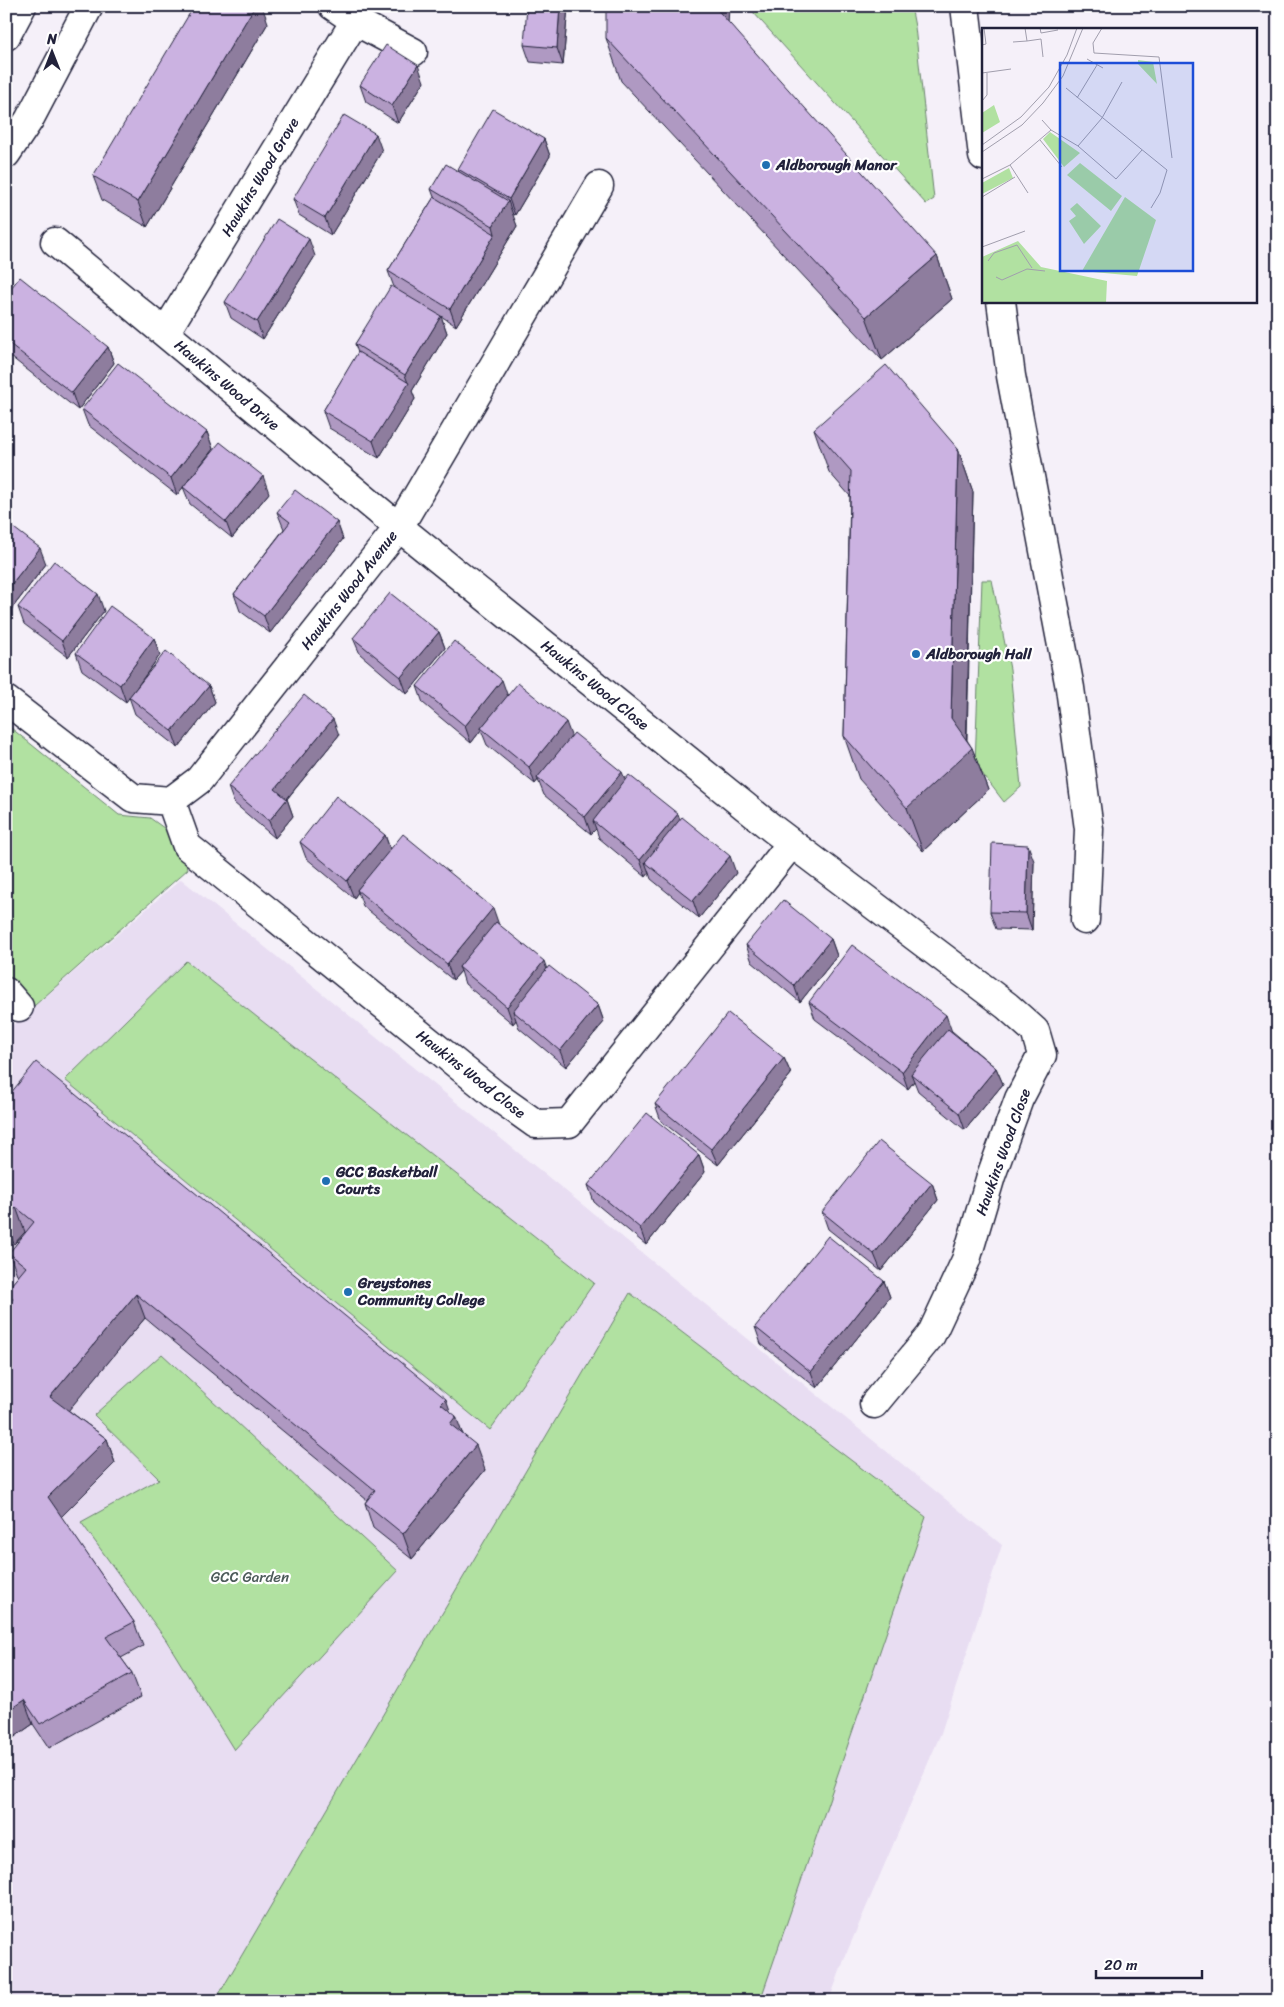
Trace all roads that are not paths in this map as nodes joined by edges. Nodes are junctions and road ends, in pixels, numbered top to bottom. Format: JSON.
{"nodes":[{"id":1,"x":22,"y":6,"type":"edge"},
{"id":2,"x":89,"y":6,"type":"edge"},
{"id":3,"x":965,"y":6,"type":"edge"},
{"id":4,"x":344,"y":14,"type":"edge"},
{"id":5,"x":6,"y":36,"type":"edge"},
{"id":6,"x":413,"y":52,"type":"dead end"},
{"id":7,"x":982,"y":148,"type":"edge"},
{"id":8,"x":6,"y":154,"type":"edge"},
{"id":9,"x":599,"y":186,"type":"dead end"},
{"id":10,"x":55,"y":242,"type":"dead end"},
{"id":11,"x":1002,"y":302,"type":"edge"},
{"id":12,"x":165,"y":333,"type":"junction"},
{"id":13,"x":399,"y":527,"type":"junction"},
{"id":14,"x":6,"y":700,"type":"edge"},
{"id":15,"x":171,"y":800,"type":"junction"},
{"id":16,"x":791,"y":844,"type":"junction"},
{"id":17,"x":1085,"y":920,"type":"dead end"},
{"id":18,"x":874,"y":1404,"type":"dead end"}],
"edges":[{"from":1,"to":5,"type":"street"},
{"from":2,"to":8,"type":"street"},
{"from":3,"to":7,"type":"street"},
{"from":4,"to":6,"type":"street","name":"Hawkins Wood Grove"},
{"from":4,"to":12,"type":"street","name":"Hawkins Wood Grove"},
{"from":9,"to":13,"type":"street","name":"Hawkins Wood Avenue"},
{"from":10,"to":12,"type":"street","name":"Hawkins Wood Drive"},
{"from":11,"to":17,"type":"street"},
{"from":12,"to":13,"type":"street","name":"Hawkins Wood Drive"},
{"from":13,"to":15,"type":"street","name":"Hawkins Wood Avenue"},
{"from":13,"to":16,"type":"street","name":"Hawkins Wood Close"},
{"from":14,"to":15,"type":"street"},
{"from":15,"to":16,"type":"street","name":"Hawkins Wood Close"},
{"from":16,"to":18,"type":"street","name":"Hawkins Wood Close"}]}
